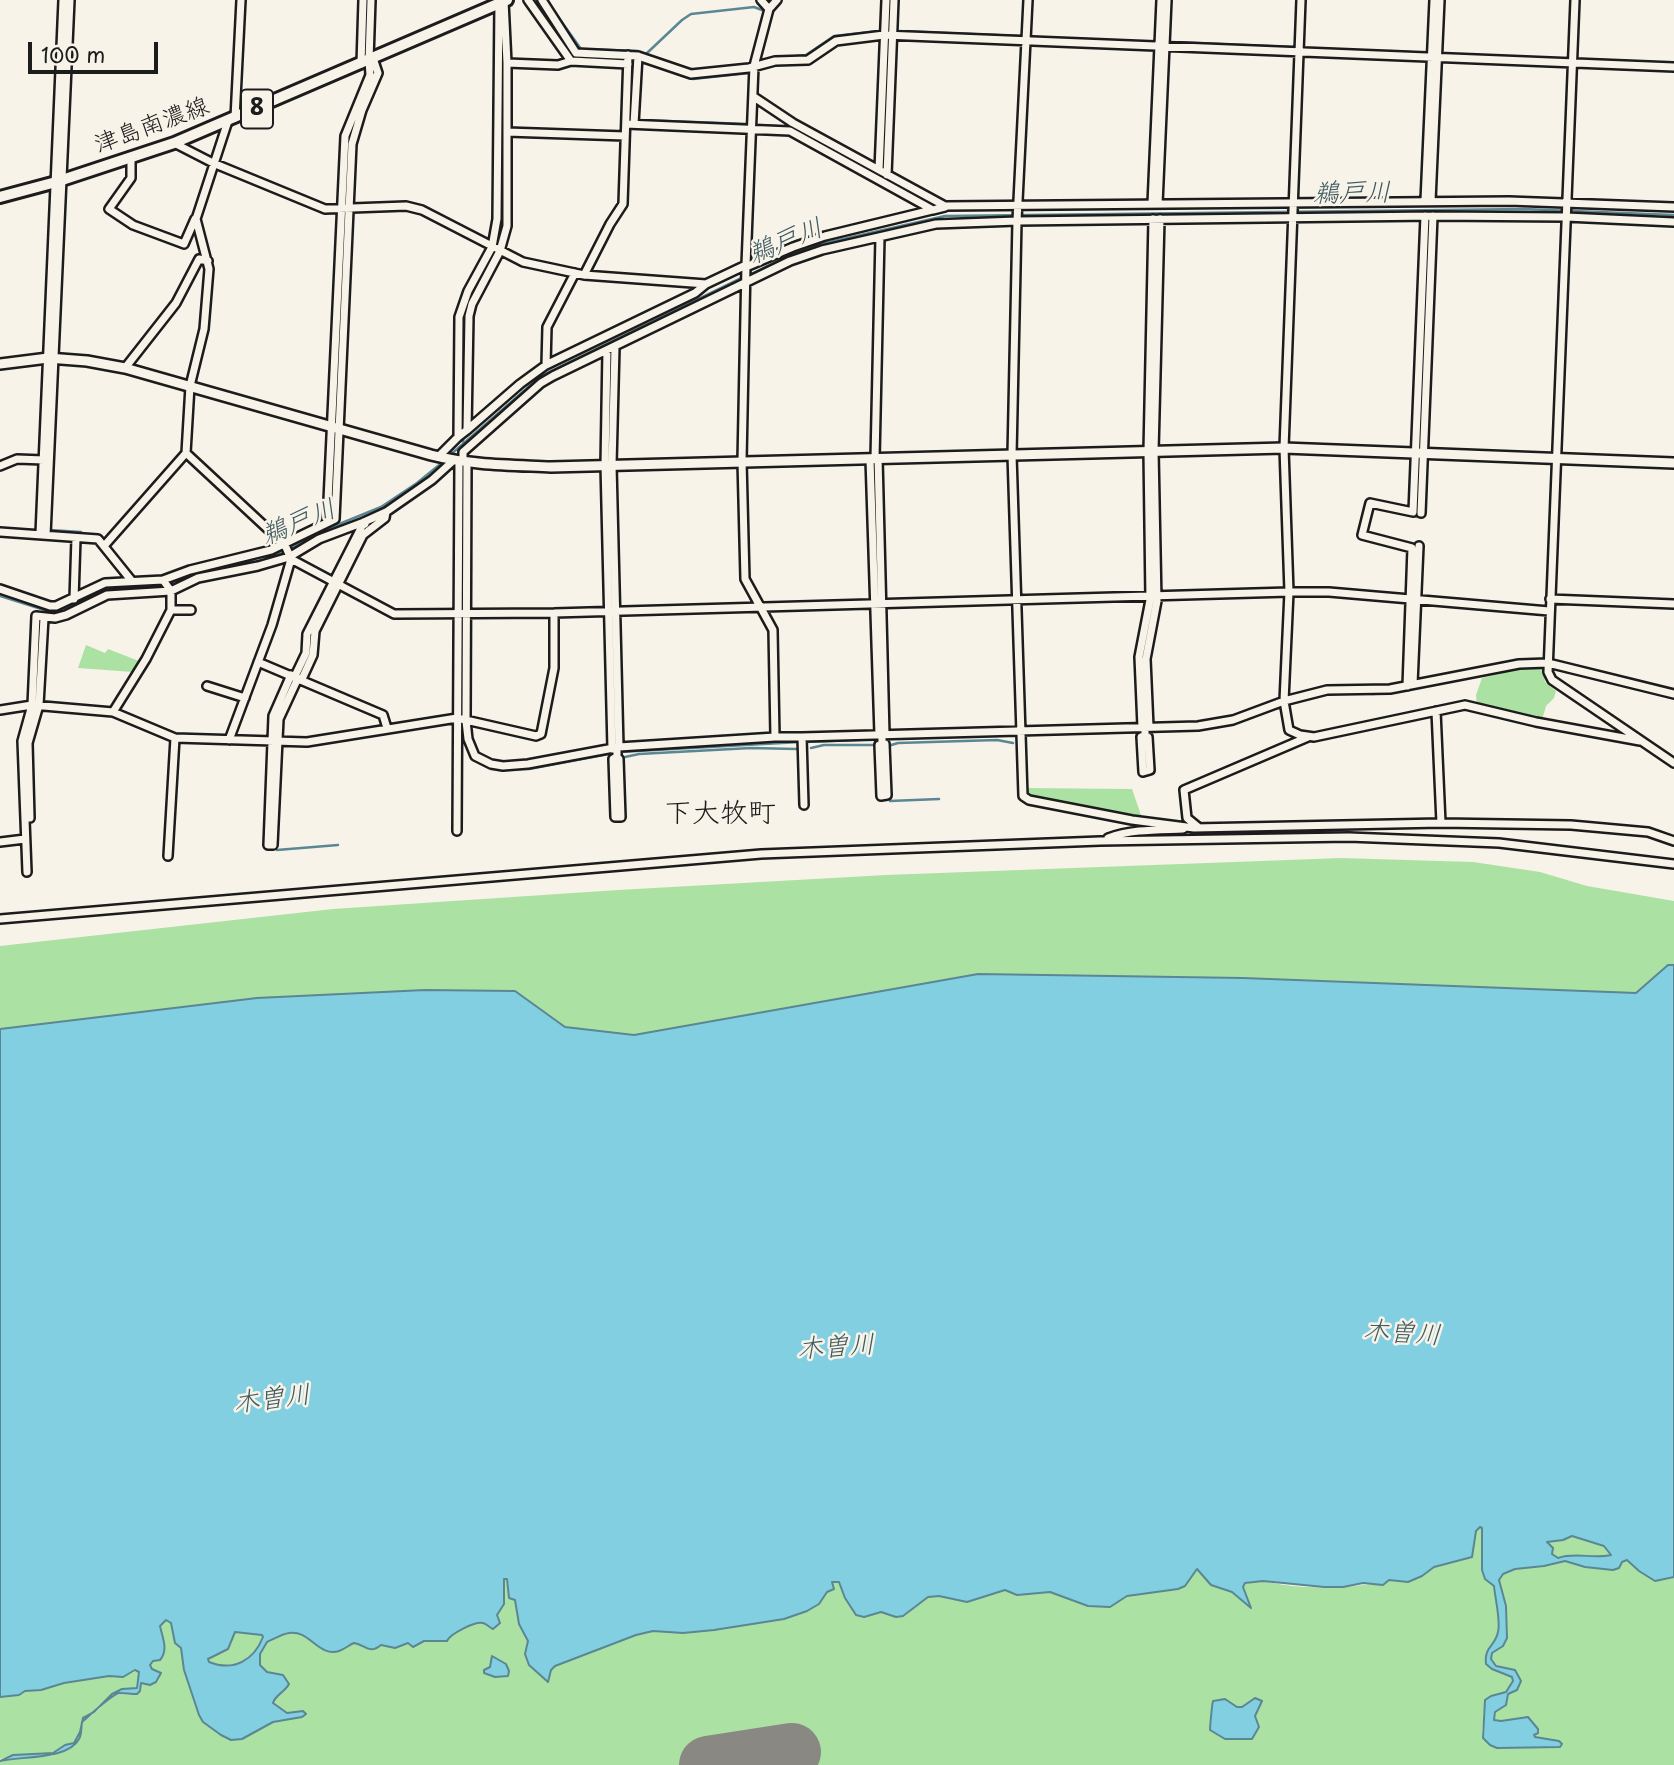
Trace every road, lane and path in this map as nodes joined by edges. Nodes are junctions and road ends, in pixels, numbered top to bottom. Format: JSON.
{"nodes":[{"id":1,"x":63,"y":0,"type":"edge"},
{"id":2,"x":70,"y":0,"type":"edge"},
{"id":3,"x":241,"y":0,"type":"edge"},
{"id":4,"x":363,"y":0,"type":"edge"},
{"id":5,"x":371,"y":0,"type":"edge"},
{"id":6,"x":527,"y":0,"type":"edge"},
{"id":7,"x":542,"y":0,"type":"edge"},
{"id":8,"x":761,"y":0,"type":"edge"},
{"id":9,"x":777,"y":0,"type":"edge"},
{"id":10,"x":886,"y":0,"type":"edge"},
{"id":11,"x":894,"y":0,"type":"edge"},
{"id":12,"x":1028,"y":0,"type":"edge"},
{"id":13,"x":1161,"y":0,"type":"edge"},
{"id":14,"x":1167,"y":0,"type":"edge"},
{"id":15,"x":1301,"y":0,"type":"edge"},
{"id":16,"x":1434,"y":0,"type":"edge"},
{"id":17,"x":1440,"y":0,"type":"edge"},
{"id":18,"x":1574,"y":0,"type":"edge"},
{"id":19,"x":501,"y":1,"type":"edge"},
{"id":20,"x":769,"y":9,"type":"junction"},
{"id":21,"x":888,"y":35,"type":"junction"},
{"id":22,"x":1026,"y":40,"type":"junction"},
{"id":23,"x":1162,"y":46,"type":"junction"},
{"id":24,"x":1299,"y":52,"type":"junction"},
{"id":25,"x":628,"y":55,"type":"junction"},
{"id":26,"x":638,"y":56,"type":"junction"},
{"id":27,"x":1434,"y":57,"type":"junction"},
{"id":28,"x":368,"y":61,"type":"junction"},
{"id":29,"x":571,"y":61,"type":"junction"},
{"id":30,"x":507,"y":63,"type":"junction"},
{"id":31,"x":1572,"y":63,"type":"junction"},
{"id":32,"x":628,"y":64,"type":"junction"},
{"id":33,"x":754,"y":66,"type":"junction"},
{"id":34,"x":1674,"y":67,"type":"edge"},
{"id":35,"x":754,"y":97,"type":"junction"},
{"id":36,"x":630,"y":113,"type":"junction"},
{"id":37,"x":232,"y":120,"type":"junction"},
{"id":38,"x":630,"y":124,"type":"junction"},
{"id":39,"x":753,"y":129,"type":"junction"},
{"id":40,"x":507,"y":132,"type":"junction"},
{"id":41,"x":625,"y":136,"type":"junction"},
{"id":42,"x":174,"y":143,"type":"junction"},
{"id":43,"x":131,"y":158,"type":"junction"},
{"id":44,"x":212,"y":163,"type":"junction"},
{"id":45,"x":880,"y":170,"type":"junction"},
{"id":46,"x":887,"y":175,"type":"junction"},
{"id":47,"x":59,"y":181,"type":"junction"},
{"id":48,"x":0,"y":197,"type":"edge"},
{"id":49,"x":1428,"y":201,"type":"junction"},
{"id":50,"x":1155,"y":204,"type":"junction"},
{"id":51,"x":1293,"y":204,"type":"junction"},
{"id":52,"x":1566,"y":204,"type":"junction"},
{"id":53,"x":945,"y":206,"type":"junction"},
{"id":54,"x":1018,"y":207,"type":"junction"},
{"id":55,"x":1674,"y":207,"type":"edge"},
{"id":56,"x":346,"y":209,"type":"junction"},
{"id":57,"x":933,"y":210,"type":"junction"},
{"id":58,"x":1292,"y":216,"type":"junction"},
{"id":59,"x":1429,"y":216,"type":"junction"},
{"id":60,"x":1566,"y":216,"type":"junction"},
{"id":61,"x":196,"y":219,"type":"junction"},
{"id":62,"x":1017,"y":219,"type":"junction"},
{"id":63,"x":1156,"y":219,"type":"junction"},
{"id":64,"x":1674,"y":222,"type":"edge"},
{"id":65,"x":880,"y":237,"type":"junction"},
{"id":66,"x":492,"y":247,"type":"junction"},
{"id":67,"x":500,"y":251,"type":"junction"},
{"id":68,"x":208,"y":261,"type":"junction"},
{"id":69,"x":746,"y":267,"type":"junction"},
{"id":70,"x":575,"y":273,"type":"junction"},
{"id":71,"x":584,"y":275,"type":"junction"},
{"id":72,"x":747,"y":281,"type":"junction"},
{"id":73,"x":706,"y":284,"type":"junction"},
{"id":74,"x":611,"y":348,"type":"junction"},
{"id":75,"x":51,"y":358,"type":"junction"},
{"id":76,"x":0,"y":364,"type":"edge"},
{"id":77,"x":546,"y":365,"type":"junction"},
{"id":78,"x":125,"y":368,"type":"junction"},
{"id":79,"x":190,"y":387,"type":"junction"},
{"id":80,"x":335,"y":429,"type":"junction"},
{"id":81,"x":467,"y":430,"type":"junction"},
{"id":82,"x":458,"y":437,"type":"junction"},
{"id":83,"x":1284,"y":448,"type":"junction"},
{"id":84,"x":1151,"y":451,"type":"junction"},
{"id":85,"x":1420,"y":452,"type":"junction"},
{"id":86,"x":186,"y":453,"type":"junction"},
{"id":87,"x":1012,"y":455,"type":"junction"},
{"id":88,"x":439,"y":457,"type":"junction"},
{"id":89,"x":874,"y":458,"type":"junction"},
{"id":90,"x":1556,"y":458,"type":"junction"},
{"id":91,"x":44,"y":460,"type":"junction"},
{"id":92,"x":459,"y":461,"type":"junction"},
{"id":93,"x":742,"y":461,"type":"junction"},
{"id":94,"x":1674,"y":463,"type":"edge"},
{"id":95,"x":609,"y":465,"type":"junction"},
{"id":96,"x":0,"y":466,"type":"edge"},
{"id":97,"x":386,"y":512,"type":"junction"},
{"id":98,"x":1421,"y":513,"type":"dead end"},
{"id":99,"x":364,"y":522,"type":"junction"},
{"id":100,"x":369,"y":530,"type":"junction"},
{"id":101,"x":0,"y":532,"type":"edge"},
{"id":102,"x":43,"y":535,"type":"junction"},
{"id":103,"x":76,"y":538,"type":"junction"},
{"id":104,"x":104,"y":546,"type":"junction"},
{"id":105,"x":1419,"y":546,"type":"dead end"},
{"id":106,"x":288,"y":553,"type":"junction"},
{"id":107,"x":131,"y":580,"type":"junction"},
{"id":108,"x":336,"y":584,"type":"junction"},
{"id":109,"x":167,"y":585,"type":"junction"},
{"id":110,"x":0,"y":589,"type":"edge"},
{"id":111,"x":1289,"y":592,"type":"junction"},
{"id":112,"x":1154,"y":597,"type":"junction"},
{"id":113,"x":74,"y":599,"type":"junction"},
{"id":114,"x":1550,"y":599,"type":"junction"},
{"id":115,"x":1016,"y":600,"type":"junction"},
{"id":116,"x":1413,"y":600,"type":"junction"},
{"id":117,"x":879,"y":604,"type":"junction"},
{"id":118,"x":1674,"y":604,"type":"edge"},
{"id":119,"x":760,"y":607,"type":"junction"},
{"id":120,"x":171,"y":610,"type":"junction"},
{"id":121,"x":191,"y":610,"type":"dead end"},
{"id":122,"x":612,"y":611,"type":"junction"},
{"id":123,"x":1549,"y":611,"type":"junction"},
{"id":124,"x":554,"y":612,"type":"junction"},
{"id":125,"x":462,"y":614,"type":"junction"},
{"id":126,"x":258,"y":662,"type":"junction"},
{"id":127,"x":1548,"y":663,"type":"junction"},
{"id":128,"x":297,"y":677,"type":"junction"},
{"id":129,"x":1410,"y":685,"type":"junction"},
{"id":130,"x":207,"y":686,"type":"dead end"},
{"id":131,"x":1674,"y":694,"type":"edge"},
{"id":132,"x":245,"y":698,"type":"junction"},
{"id":133,"x":1284,"y":701,"type":"junction"},
{"id":134,"x":35,"y":705,"type":"junction"},
{"id":135,"x":0,"y":710,"type":"edge"},
{"id":136,"x":1436,"y":711,"type":"junction"},
{"id":137,"x":113,"y":712,"type":"junction"},
{"id":138,"x":457,"y":718,"type":"junction"},
{"id":139,"x":466,"y":720,"type":"junction"},
{"id":140,"x":1145,"y":727,"type":"junction"},
{"id":141,"x":387,"y":728,"type":"junction"},
{"id":142,"x":1020,"y":731,"type":"junction"},
{"id":143,"x":882,"y":735,"type":"junction"},
{"id":144,"x":1145,"y":736,"type":"dead end"},
{"id":145,"x":775,"y":737,"type":"junction"},
{"id":146,"x":802,"y":737,"type":"junction"},
{"id":147,"x":1308,"y":737,"type":"junction"},
{"id":148,"x":175,"y":738,"type":"junction"},
{"id":149,"x":229,"y":740,"type":"junction"},
{"id":150,"x":275,"y":741,"type":"junction"},
{"id":151,"x":1640,"y":741,"type":"junction"},
{"id":152,"x":882,"y":744,"type":"junction"},
{"id":153,"x":616,"y":748,"type":"junction"},
{"id":154,"x":617,"y":757,"type":"junction"},
{"id":155,"x":1674,"y":763,"type":"edge"},
{"id":156,"x":804,"y":805,"type":"dead end"},
{"id":157,"x":30,"y":818,"type":"dead end"},
{"id":158,"x":1441,"y":824,"type":"junction"},
{"id":159,"x":1198,"y":828,"type":"junction"},
{"id":160,"x":457,"y":831,"type":"dead end"},
{"id":161,"x":24,"y":839,"type":"junction"},
{"id":162,"x":1100,"y":841,"type":"junction"},
{"id":163,"x":1674,"y":841,"type":"edge"},
{"id":164,"x":0,"y":842,"type":"edge"},
{"id":165,"x":168,"y":856,"type":"dead end"},
{"id":166,"x":1674,"y":864,"type":"edge"},
{"id":167,"x":27,"y":872,"type":"dead end"},
{"id":168,"x":0,"y":919,"type":"edge"}],
"edges":[{"from":1,"to":47,"type":"street"},
{"from":2,"to":47,"type":"street"},
{"from":3,"to":37,"type":"street"},
{"from":4,"to":28,"type":"street"},
{"from":5,"to":28,"type":"street"},
{"from":6,"to":29,"type":"street"},
{"from":7,"to":25,"type":"street"},
{"from":8,"to":20,"type":"street"},
{"from":9,"to":20,"type":"street"},
{"from":10,"to":21,"type":"street"},
{"from":11,"to":21,"type":"street"},
{"from":12,"to":22,"type":"street"},
{"from":13,"to":23,"type":"street"},
{"from":14,"to":23,"type":"street"},
{"from":15,"to":24,"type":"street"},
{"from":16,"to":27,"type":"street"},
{"from":17,"to":27,"type":"street"},
{"from":18,"to":31,"type":"street"},
{"from":19,"to":28,"type":"main road","name":"津島南濃線","number":"8"},
{"from":19,"to":30,"type":"street"},
{"from":19,"to":66,"type":"street"},
{"from":20,"to":33,"type":"street"},
{"from":21,"to":22,"type":"street"},
{"from":21,"to":33,"type":"street"},
{"from":21,"to":45,"type":"street"},
{"from":21,"to":46,"type":"street"},
{"from":22,"to":23,"type":"street"},
{"from":22,"to":54,"type":"street"},
{"from":23,"to":24,"type":"street"},
{"from":23,"to":50,"type":"street"},
{"from":24,"to":27,"type":"street"},
{"from":24,"to":51,"type":"street"},
{"from":25,"to":26,"type":"street"},
{"from":25,"to":32,"type":"street"},
{"from":26,"to":33,"type":"street"},
{"from":26,"to":36,"type":"street"},
{"from":27,"to":31,"type":"street"},
{"from":27,"to":49,"type":"street"},
{"from":28,"to":37,"type":"main road","name":"津島南濃線","number":"8"},
{"from":28,"to":56,"type":"street"},
{"from":29,"to":30,"type":"street"},
{"from":29,"to":32,"type":"street"},
{"from":30,"to":40,"type":"street"},
{"from":31,"to":34,"type":"street"},
{"from":31,"to":52,"type":"street"},
{"from":32,"to":36,"type":"street"},
{"from":33,"to":35,"type":"street"},
{"from":35,"to":39,"type":"street"},
{"from":35,"to":45,"type":"street"},
{"from":36,"to":38,"type":"street"},
{"from":37,"to":42,"type":"main road","name":"津島南濃線","number":"8"},
{"from":37,"to":44,"type":"street"},
{"from":38,"to":39,"type":"street"},
{"from":38,"to":41,"type":"street"},
{"from":39,"to":57,"type":"street"},
{"from":39,"to":69,"type":"street"},
{"from":40,"to":41,"type":"street"},
{"from":40,"to":67,"type":"street"},
{"from":41,"to":71,"type":"street"},
{"from":42,"to":43,"type":"main road","name":"津島南濃線","number":"8"},
{"from":42,"to":44,"type":"street"},
{"from":43,"to":47,"type":"main road","name":"津島南濃線","number":"8"},
{"from":43,"to":61,"type":"street"},
{"from":44,"to":56,"type":"street"},
{"from":44,"to":61,"type":"street"},
{"from":45,"to":46,"type":"street"},
{"from":46,"to":53,"type":"street"},
{"from":47,"to":48,"type":"main road","name":"津島南濃線","number":"8"},
{"from":47,"to":75,"type":"street"},
{"from":49,"to":51,"type":"street"},
{"from":49,"to":52,"type":"street"},
{"from":50,"to":51,"type":"street"},
{"from":50,"to":54,"type":"street"},
{"from":51,"to":58,"type":"street"},
{"from":52,"to":55,"type":"street"},
{"from":52,"to":60,"type":"street"},
{"from":53,"to":54,"type":"street"},
{"from":53,"to":57,"type":"street"},
{"from":54,"to":62,"type":"street"},
{"from":56,"to":66,"type":"street"},
{"from":56,"to":80,"type":"street"},
{"from":57,"to":69,"type":"street"},
{"from":58,"to":59,"type":"street"},
{"from":58,"to":63,"type":"street"},
{"from":58,"to":83,"type":"street"},
{"from":59,"to":60,"type":"street"},
{"from":59,"to":85,"type":"street"},
{"from":60,"to":64,"type":"street"},
{"from":60,"to":90,"type":"street"},
{"from":61,"to":68,"type":"street"},
{"from":62,"to":63,"type":"street"},
{"from":62,"to":65,"type":"street"},
{"from":62,"to":87,"type":"street"},
{"from":63,"to":84,"type":"street"},
{"from":65,"to":72,"type":"street"},
{"from":65,"to":89,"type":"street"},
{"from":66,"to":67,"type":"street"},
{"from":66,"to":82,"type":"street"},
{"from":67,"to":70,"type":"street"},
{"from":67,"to":81,"type":"street"},
{"from":68,"to":78,"type":"street"},
{"from":68,"to":79,"type":"street"},
{"from":69,"to":72,"type":"street"},
{"from":69,"to":73,"type":"street"},
{"from":70,"to":71,"type":"street"},
{"from":70,"to":77,"type":"street"},
{"from":71,"to":73,"type":"street"},
{"from":72,"to":74,"type":"street"},
{"from":72,"to":93,"type":"street"},
{"from":73,"to":77,"type":"street"},
{"from":74,"to":92,"type":"street"},
{"from":74,"to":95,"type":"street"},
{"from":75,"to":76,"type":"street"},
{"from":75,"to":78,"type":"street"},
{"from":75,"to":91,"type":"street"},
{"from":75,"to":102,"type":"street"},
{"from":77,"to":81,"type":"street"},
{"from":78,"to":79,"type":"street"},
{"from":79,"to":80,"type":"street"},
{"from":79,"to":86,"type":"street"},
{"from":80,"to":88,"type":"street"},
{"from":80,"to":106,"type":"street"},
{"from":81,"to":82,"type":"street"},
{"from":82,"to":88,"type":"street"},
{"from":83,"to":84,"type":"street"},
{"from":83,"to":85,"type":"street"},
{"from":83,"to":111,"type":"street"},
{"from":84,"to":87,"type":"street"},
{"from":84,"to":112,"type":"street"},
{"from":85,"to":90,"type":"street"},
{"from":85,"to":98,"type":"street"},
{"from":85,"to":116,"type":"street"},
{"from":86,"to":104,"type":"street"},
{"from":86,"to":106,"type":"street"},
{"from":87,"to":89,"type":"street"},
{"from":87,"to":115,"type":"street"},
{"from":88,"to":92,"type":"street"},
{"from":89,"to":93,"type":"street"},
{"from":89,"to":117,"type":"street"},
{"from":90,"to":94,"type":"street"},
{"from":90,"to":114,"type":"street"},
{"from":91,"to":96,"type":"street"},
{"from":91,"to":102,"type":"street"},
{"from":92,"to":95,"type":"street"},
{"from":92,"to":97,"type":"street"},
{"from":92,"to":125,"type":"street"},
{"from":93,"to":95,"type":"street"},
{"from":93,"to":119,"type":"street"},
{"from":95,"to":122,"type":"street"},
{"from":97,"to":99,"type":"street"},
{"from":97,"to":100,"type":"street"},
{"from":99,"to":100,"type":"street"},
{"from":99,"to":106,"type":"street"},
{"from":99,"to":108,"type":"street"},
{"from":100,"to":108,"type":"street"},
{"from":101,"to":102,"type":"street"},
{"from":102,"to":103,"type":"street"},
{"from":103,"to":104,"type":"street"},
{"from":103,"to":113,"type":"street"},
{"from":104,"to":107,"type":"street"},
{"from":105,"to":116,"type":"street"},
{"from":106,"to":108,"type":"street"},
{"from":106,"to":109,"type":"street"},
{"from":106,"to":109,"type":"street"},
{"from":106,"to":126,"type":"street"},
{"from":107,"to":109,"type":"street"},
{"from":107,"to":113,"type":"street"},
{"from":108,"to":125,"type":"street"},
{"from":108,"to":128,"type":"street"},
{"from":109,"to":120,"type":"street"},
{"from":109,"to":134,"type":"street"},
{"from":110,"to":113,"type":"street"},
{"from":111,"to":112,"type":"street"},
{"from":111,"to":116,"type":"street"},
{"from":111,"to":133,"type":"street"},
{"from":112,"to":115,"type":"street"},
{"from":112,"to":140,"type":"street"},
{"from":114,"to":118,"type":"street"},
{"from":114,"to":123,"type":"street"},
{"from":115,"to":117,"type":"street"},
{"from":115,"to":142,"type":"street"},
{"from":116,"to":123,"type":"street"},
{"from":116,"to":129,"type":"street"},
{"from":117,"to":119,"type":"street"},
{"from":117,"to":143,"type":"street"},
{"from":119,"to":122,"type":"street"},
{"from":119,"to":145,"type":"street"},
{"from":120,"to":121,"type":"street"},
{"from":120,"to":137,"type":"street"},
{"from":122,"to":124,"type":"street"},
{"from":122,"to":153,"type":"street"},
{"from":123,"to":127,"type":"street"},
{"from":124,"to":125,"type":"street"},
{"from":124,"to":139,"type":"street"},
{"from":125,"to":138,"type":"street"},
{"from":125,"to":139,"type":"street"},
{"from":126,"to":128,"type":"street"},
{"from":126,"to":132,"type":"street"},
{"from":127,"to":129,"type":"street"},
{"from":127,"to":131,"type":"street"},
{"from":127,"to":151,"type":"street"},
{"from":128,"to":141,"type":"street"},
{"from":128,"to":150,"type":"street"},
{"from":129,"to":133,"type":"street"},
{"from":130,"to":132,"type":"street"},
{"from":132,"to":149,"type":"street"},
{"from":133,"to":140,"type":"street"},
{"from":133,"to":147,"type":"street"},
{"from":134,"to":135,"type":"street"},
{"from":134,"to":137,"type":"street"},
{"from":134,"to":157,"type":"street"},
{"from":134,"to":161,"type":"street"},
{"from":136,"to":147,"type":"street"},
{"from":136,"to":151,"type":"street"},
{"from":136,"to":158,"type":"street"},
{"from":137,"to":148,"type":"street"},
{"from":138,"to":139,"type":"street"},
{"from":138,"to":141,"type":"street"},
{"from":138,"to":160,"type":"street"},
{"from":139,"to":153,"type":"street"},
{"from":140,"to":142,"type":"street"},
{"from":140,"to":144,"type":"street"},
{"from":141,"to":150,"type":"street"},
{"from":142,"to":143,"type":"street"},
{"from":142,"to":159,"type":"street"},
{"from":143,"to":146,"type":"street"},
{"from":143,"to":152,"type":"street"},
{"from":145,"to":146,"type":"street"},
{"from":145,"to":153,"type":"street"},
{"from":146,"to":156,"type":"street"},
{"from":147,"to":159,"type":"street"},
{"from":148,"to":149,"type":"street"},
{"from":148,"to":165,"type":"street"},
{"from":149,"to":150,"type":"street"},
{"from":150,"to":150,"type":"street"},
{"from":151,"to":155,"type":"street"},
{"from":152,"to":152,"type":"street"},
{"from":153,"to":154,"type":"street"},
{"from":154,"to":154,"type":"street"},
{"from":158,"to":159,"type":"street"},
{"from":158,"to":163,"type":"street"},
{"from":159,"to":162,"type":"street"},
{"from":161,"to":164,"type":"street"},
{"from":161,"to":167,"type":"street"},
{"from":162,"to":166,"type":"street"},
{"from":162,"to":168,"type":"street"}]}
